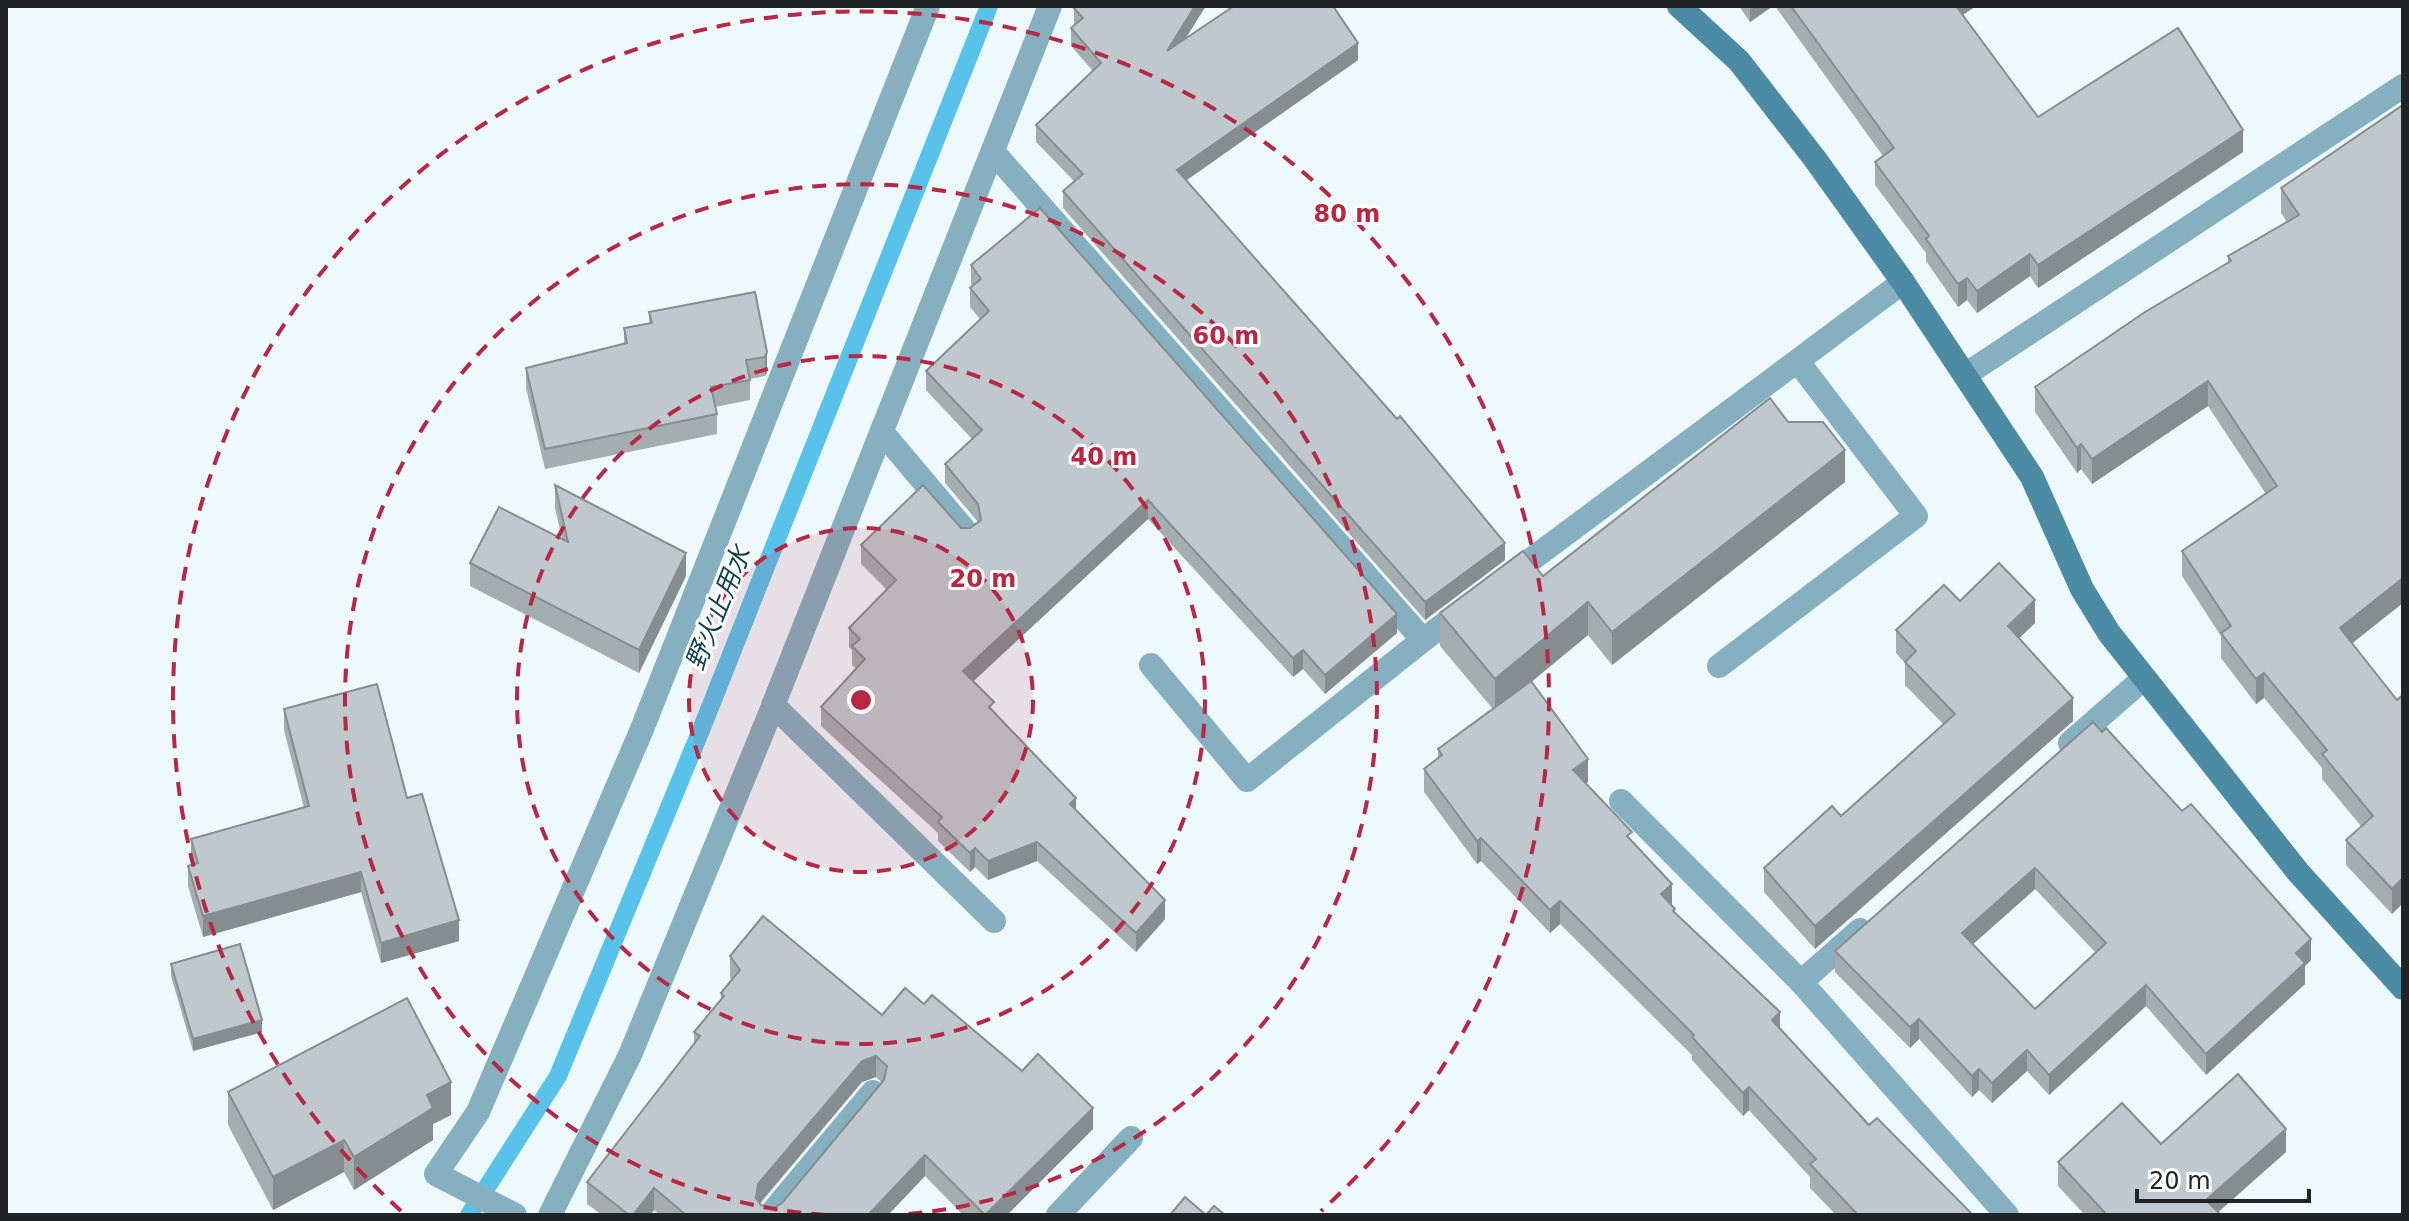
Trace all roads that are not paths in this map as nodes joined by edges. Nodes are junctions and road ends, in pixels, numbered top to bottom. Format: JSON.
{"nodes":[{"id":1,"x":928,"y":6,"type":"edge"},
{"id":2,"x":1050,"y":6,"type":"edge"},
{"id":3,"x":1679,"y":6,"type":"edge"},
{"id":4,"x":2403,"y":86,"type":"edge"},
{"id":5,"x":994,"y":153,"type":"junction"},
{"id":6,"x":1903,"y":282,"type":"junction"},
{"id":7,"x":1799,"y":363,"type":"junction"},
{"id":8,"x":1965,"y":375,"type":"junction"},
{"id":9,"x":882,"y":432,"type":"junction"},
{"id":10,"x":967,"y":533,"type":"edge"},
{"id":11,"x":1423,"y":640,"type":"junction"},
{"id":12,"x":1151,"y":665,"type":"dead end"},
{"id":13,"x":1719,"y":666,"type":"dead end"},
{"id":14,"x":2143,"y":679,"type":"junction"},
{"id":15,"x":773,"y":705,"type":"junction"},
{"id":16,"x":2049,"y":762,"type":"edge"},
{"id":17,"x":1621,"y":801,"type":"dead end"},
{"id":18,"x":1883,"y":909,"type":"edge"},
{"id":19,"x":994,"y":921,"type":"dead end"},
{"id":20,"x":1801,"y":982,"type":"junction"},
{"id":21,"x":2403,"y":988,"type":"edge"},
{"id":22,"x":873,"y":1092,"type":"edge"},
{"id":23,"x":1131,"y":1138,"type":"dead end"},
{"id":24,"x":511,"y":1213,"type":"edge"},
{"id":25,"x":550,"y":1215,"type":"edge"},
{"id":26,"x":770,"y":1215,"type":"edge"},
{"id":27,"x":1058,"y":1215,"type":"edge"},
{"id":28,"x":2007,"y":1215,"type":"edge"}],
"edges":[{"from":1,"to":24,"type":"street"},
{"from":2,"to":5,"type":"street"},
{"from":3,"to":6,"type":"street"},
{"from":4,"to":8,"type":"street"},
{"from":5,"to":9,"type":"street"},
{"from":5,"to":11,"type":"street"},
{"from":6,"to":7,"type":"street"},
{"from":6,"to":8,"type":"street"},
{"from":7,"to":11,"type":"street"},
{"from":7,"to":13,"type":"street"},
{"from":8,"to":14,"type":"street"},
{"from":9,"to":10,"type":"street"},
{"from":9,"to":15,"type":"street"},
{"from":11,"to":12,"type":"street"},
{"from":14,"to":16,"type":"street"},
{"from":14,"to":21,"type":"street"},
{"from":15,"to":19,"type":"street"},
{"from":15,"to":25,"type":"street"},
{"from":17,"to":20,"type":"street"},
{"from":18,"to":20,"type":"street"},
{"from":20,"to":28,"type":"street"},
{"from":22,"to":26,"type":"street"},
{"from":23,"to":27,"type":"street"}]}
